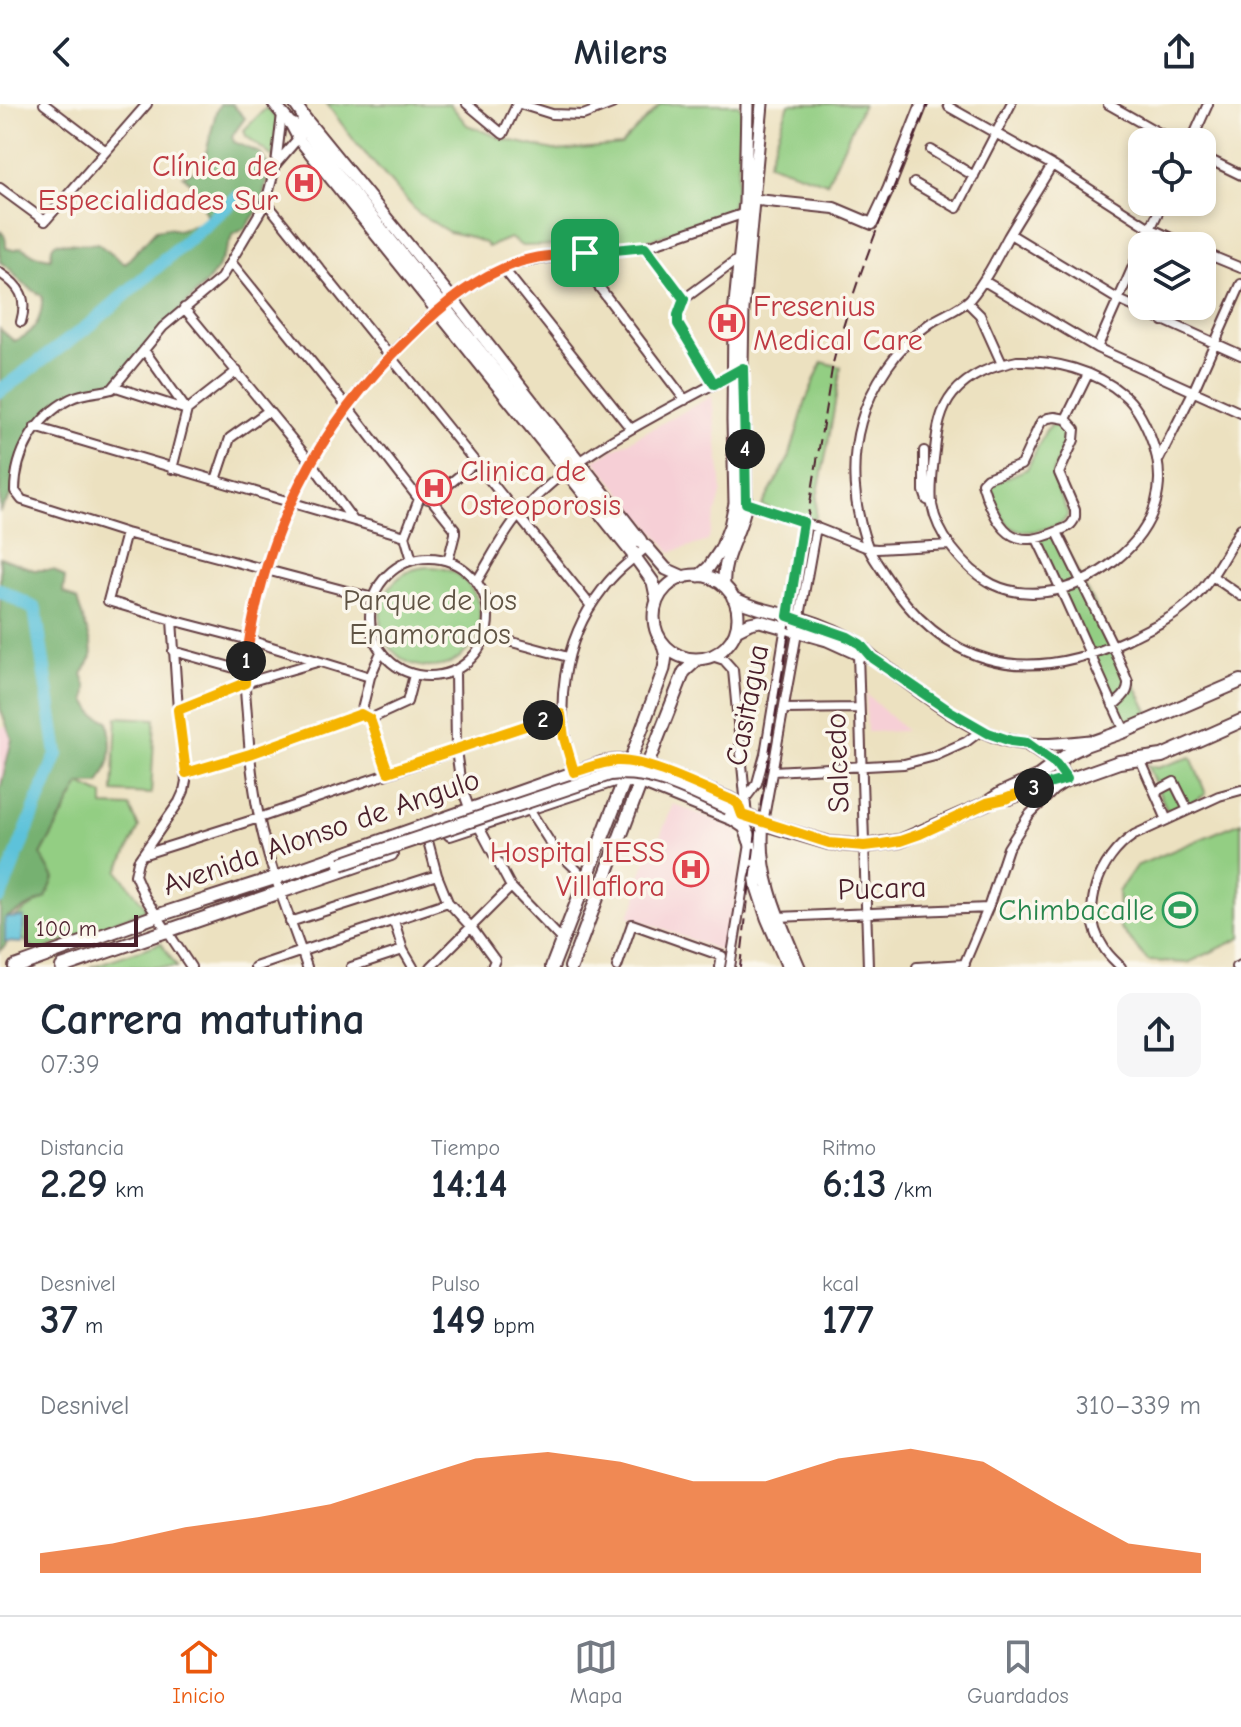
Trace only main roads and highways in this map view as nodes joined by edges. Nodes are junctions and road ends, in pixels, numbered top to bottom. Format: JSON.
{"nodes":[{"id":1,"x":747,"y":104,"type":"edge"},
{"id":2,"x":762,"y":104,"type":"edge"},
{"id":3,"x":298,"y":109,"type":"edge"},
{"id":4,"x":282,"y":114,"type":"edge"},
{"id":5,"x":302,"y":135,"type":"junction"},
{"id":6,"x":749,"y":206,"type":"junction"},
{"id":7,"x":738,"y":370,"type":"junction"},
{"id":8,"x":625,"y":531,"type":"junction"},
{"id":9,"x":699,"y":576,"type":"junction"},
{"id":10,"x":684,"y":577,"type":"junction"},
{"id":11,"x":724,"y":586,"type":"junction"},
{"id":12,"x":733,"y":598,"type":"junction"},
{"id":13,"x":657,"y":602,"type":"junction"},
{"id":14,"x":793,"y":623,"type":"junction"},
{"id":15,"x":736,"y":630,"type":"junction"},
{"id":16,"x":662,"y":642,"type":"junction"},
{"id":17,"x":872,"y":658,"type":"junction"},
{"id":18,"x":699,"y":659,"type":"junction"},
{"id":19,"x":1241,"y":681,"type":"edge"},
{"id":20,"x":1241,"y":721,"type":"edge"},
{"id":21,"x":1098,"y":739,"type":"junction"},
{"id":22,"x":1027,"y":743,"type":"junction"},
{"id":23,"x":630,"y":761,"type":"junction"},
{"id":24,"x":1056,"y":764,"type":"junction"},
{"id":25,"x":647,"y":766,"type":"junction"},
{"id":26,"x":1070,"y":778,"type":"junction"},
{"id":27,"x":624,"y":780,"type":"junction"},
{"id":28,"x":641,"y":782,"type":"junction"},
{"id":29,"x":987,"y":803,"type":"junction"},
{"id":30,"x":737,"y":815,"type":"junction"},
{"id":31,"x":763,"y":823,"type":"junction"},
{"id":32,"x":750,"y":841,"type":"joint"},
{"id":33,"x":340,"y":864,"type":"junction"},
{"id":34,"x":290,"y":873,"type":"junction"},
{"id":35,"x":298,"y":885,"type":"junction"},
{"id":36,"x":15,"y":967,"type":"edge"},
{"id":37,"x":62,"y":967,"type":"edge"},
{"id":38,"x":552,"y":967,"type":"edge"},
{"id":39,"x":571,"y":967,"type":"edge"},
{"id":40,"x":788,"y":967,"type":"edge"},
{"id":41,"x":799,"y":967,"type":"edge"}],
"edges":[{"from":1,"to":6,"type":"main road"},
{"from":2,"to":6,"type":"main road"},
{"from":3,"to":5,"type":"main road"},
{"from":4,"to":5,"type":"main road"},
{"from":5,"to":8,"type":"main road"},
{"from":6,"to":7,"type":"main road"},
{"from":7,"to":9,"type":"main road"},
{"from":7,"to":11,"type":"main road"},
{"from":8,"to":10,"type":"main road"},
{"from":8,"to":13,"type":"main road"},
{"from":9,"to":10,"type":"main road"},
{"from":9,"to":11,"type":"main road"},
{"from":10,"to":13,"type":"main road"},
{"from":11,"to":12,"type":"main road"},
{"from":12,"to":14,"type":"main road"},
{"from":12,"to":15,"type":"main road"},
{"from":13,"to":16,"type":"main road"},
{"from":14,"to":15,"type":"main road"},
{"from":14,"to":17,"type":"main road"},
{"from":14,"to":17,"type":"main road"},
{"from":15,"to":18,"type":"main road"},
{"from":16,"to":18,"type":"main road"},
{"from":16,"to":23,"type":"main road"},
{"from":17,"to":22,"type":"main road"},
{"from":18,"to":25,"type":"main road"},
{"from":19,"to":21,"type":"main road"},
{"from":20,"to":26,"type":"main road"},
{"from":21,"to":22,"type":"main road"},
{"from":21,"to":24,"type":"main road"},
{"from":22,"to":24,"type":"main road"},
{"from":23,"to":25,"type":"main road","name":"Avenida Alonso de Angulo"},
{"from":23,"to":27,"type":"main road"},
{"from":23,"to":34,"type":"main road","name":"Avenida Alonso de Angulo"},
{"from":24,"to":26,"type":"main road"},
{"from":24,"to":29,"type":"main road"},
{"from":25,"to":28,"type":"main road"},
{"from":25,"to":30,"type":"main road","name":"Avenida Alonso de Angulo"},
{"from":26,"to":29,"type":"main road"},
{"from":27,"to":28,"type":"main road","name":"Avenida Alonso de Angulo"},
{"from":27,"to":35,"type":"main road","name":"Avenida Alonso de Angulo"},
{"from":27,"to":38,"type":"main road"},
{"from":28,"to":30,"type":"main road","name":"Avenida Alonso de Angulo"},
{"from":28,"to":39,"type":"main road"},
{"from":29,"to":31,"type":"main road"},
{"from":30,"to":31,"type":"main road"},
{"from":30,"to":32,"type":"main road"},
{"from":30,"to":33,"type":"main road","bridge":true},
{"from":31,"to":41,"type":"main road"},
{"from":32,"to":40,"type":"main road"},
{"from":33,"to":34,"type":"main road"},
{"from":33,"to":35,"type":"main road"},
{"from":34,"to":36,"type":"main road","name":"Avenida Alonso de Angulo"},
{"from":35,"to":37,"type":"main road","name":"Avenida Alonso de Angulo"}]}
